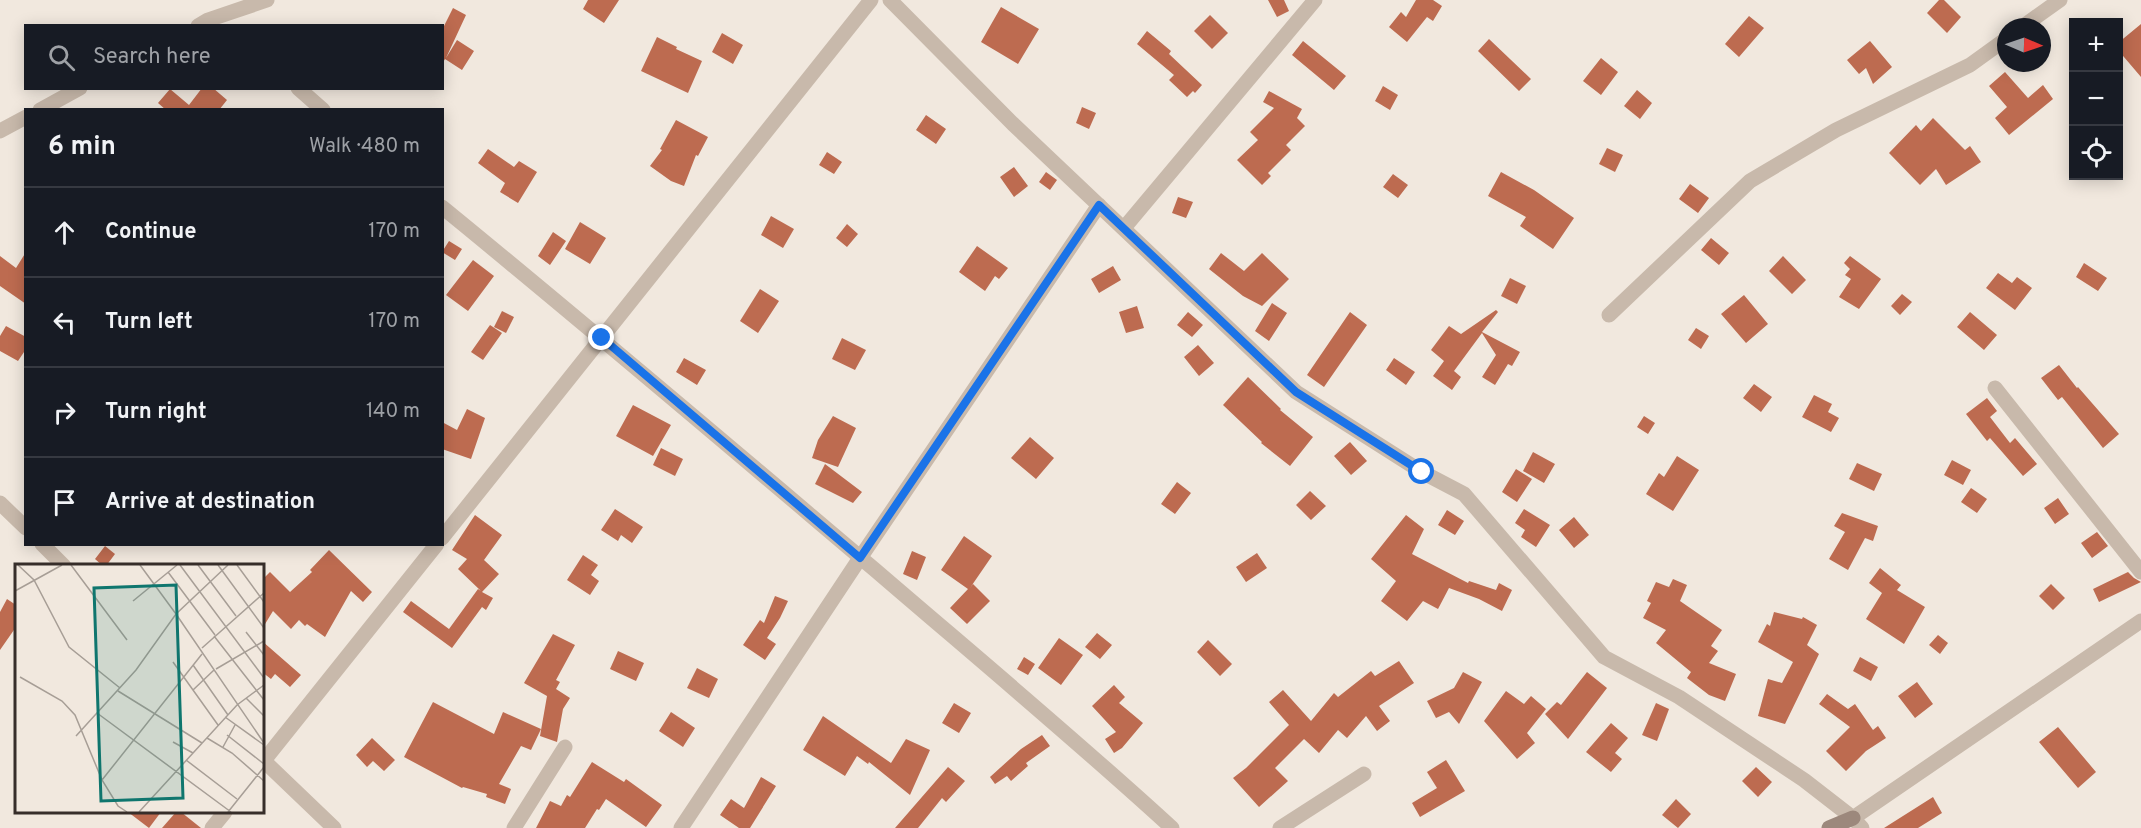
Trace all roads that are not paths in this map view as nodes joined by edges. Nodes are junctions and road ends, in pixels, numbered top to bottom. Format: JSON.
{"nodes":[{"id":1,"x":267,"y":0,"type":"edge"},
{"id":2,"x":871,"y":0,"type":"edge"},
{"id":3,"x":890,"y":0,"type":"edge"},
{"id":4,"x":1315,"y":0,"type":"edge"},
{"id":5,"x":2060,"y":0,"type":"edge"},
{"id":6,"x":2035,"y":18,"type":"edge"},
{"id":7,"x":207,"y":24,"type":"edge"},
{"id":8,"x":1997,"y":46,"type":"edge"},
{"id":9,"x":76,"y":90,"type":"edge"},
{"id":10,"x":300,"y":90,"type":"edge"},
{"id":11,"x":44,"y":108,"type":"edge"},
{"id":12,"x":321,"y":108,"type":"edge"},
{"id":13,"x":24,"y":118,"type":"edge"},
{"id":14,"x":0,"y":131,"type":"edge"},
{"id":15,"x":1099,"y":205,"type":"junction"},
{"id":16,"x":444,"y":209,"type":"edge"},
{"id":17,"x":1124,"y":228,"type":"junction"},
{"id":18,"x":1609,"y":315,"type":"dead end"},
{"id":19,"x":602,"y":338,"type":"junction"},
{"id":20,"x":1995,"y":388,"type":"dead end"},
{"id":21,"x":0,"y":503,"type":"edge"},
{"id":22,"x":24,"y":526,"type":"edge"},
{"id":23,"x":444,"y":535,"type":"edge"},
{"id":24,"x":44,"y":546,"type":"edge"},
{"id":25,"x":435,"y":546,"type":"edge"},
{"id":26,"x":860,"y":558,"type":"junction"},
{"id":27,"x":62,"y":564,"type":"edge"},
{"id":28,"x":2141,"y":572,"type":"edge"},
{"id":29,"x":2141,"y":621,"type":"edge"},
{"id":30,"x":565,"y":747,"type":"dead end"},
{"id":31,"x":264,"y":760,"type":"edge"},
{"id":32,"x":264,"y":762,"type":"edge"},
{"id":33,"x":1364,"y":774,"type":"dead end"},
{"id":34,"x":224,"y":813,"type":"edge"},
{"id":35,"x":1852,"y":825,"type":"edge"},
{"id":36,"x":212,"y":828,"type":"edge"},
{"id":37,"x":334,"y":828,"type":"edge"},
{"id":38,"x":514,"y":828,"type":"edge"},
{"id":39,"x":681,"y":828,"type":"edge"},
{"id":40,"x":1172,"y":828,"type":"edge"},
{"id":41,"x":1280,"y":828,"type":"edge"},
{"id":42,"x":1829,"y":828,"type":"edge"}],
"edges":[{"from":1,"to":7,"type":"street"},
{"from":2,"to":19,"type":"street"},
{"from":3,"to":15,"type":"street"},
{"from":4,"to":17,"type":"street"},
{"from":5,"to":6,"type":"street"},
{"from":8,"to":18,"type":"street"},
{"from":9,"to":11,"type":"street"},
{"from":10,"to":12,"type":"street"},
{"from":13,"to":14,"type":"street"},
{"from":15,"to":17,"type":"street"},
{"from":15,"to":26,"type":"street"},
{"from":16,"to":19,"type":"street"},
{"from":17,"to":35,"type":"street"},
{"from":19,"to":23,"type":"street"},
{"from":19,"to":26,"type":"street"},
{"from":20,"to":28,"type":"street"},
{"from":21,"to":22,"type":"street"},
{"from":24,"to":27,"type":"street"},
{"from":25,"to":31,"type":"street"},
{"from":26,"to":39,"type":"street"},
{"from":26,"to":40,"type":"street"},
{"from":29,"to":35,"type":"street"},
{"from":30,"to":38,"type":"street"},
{"from":32,"to":37,"type":"street"},
{"from":33,"to":41,"type":"street"},
{"from":34,"to":36,"type":"street"},
{"from":35,"to":42,"type":"main road"}]}
